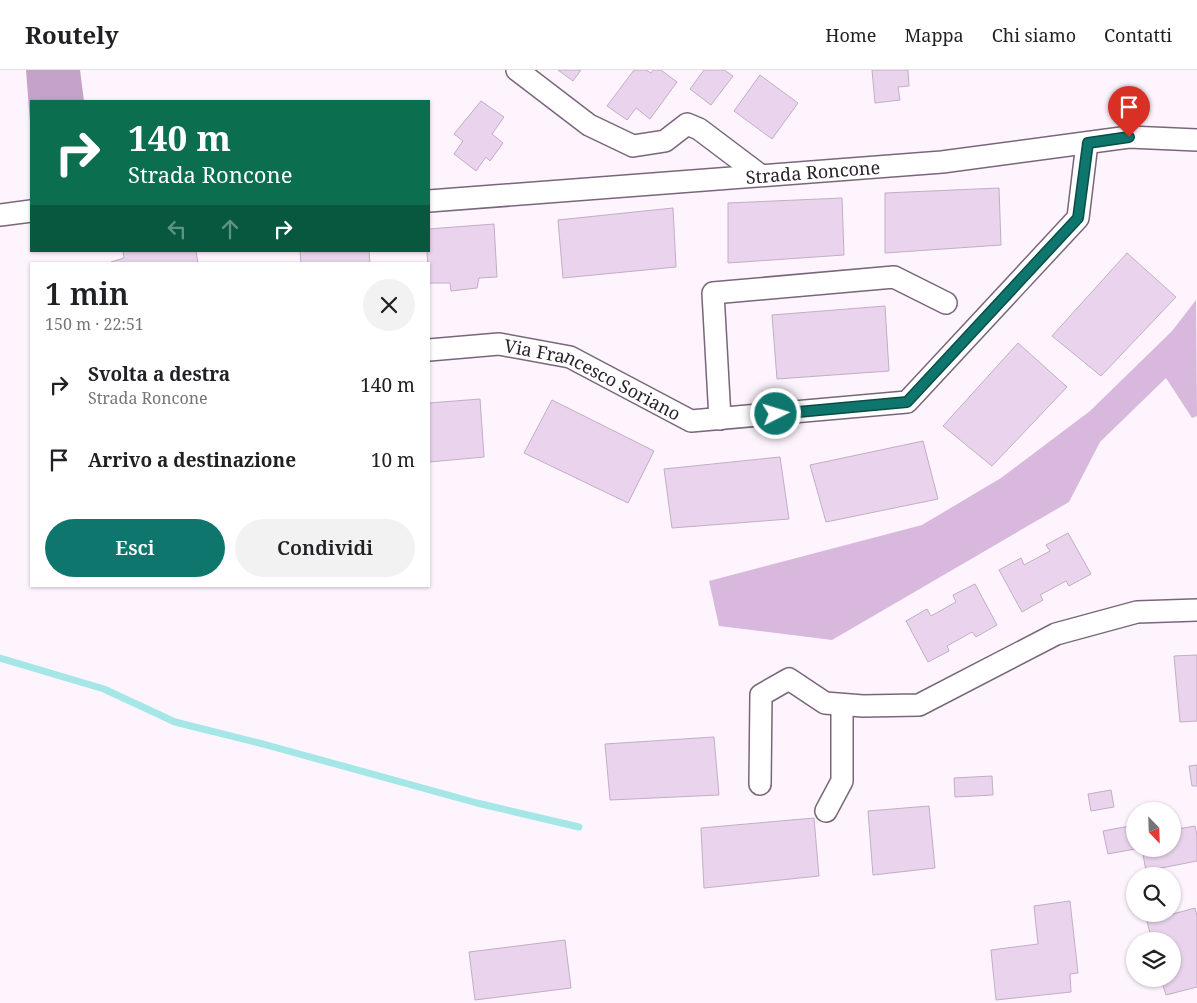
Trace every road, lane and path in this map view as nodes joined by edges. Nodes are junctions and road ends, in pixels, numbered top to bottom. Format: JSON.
{"nodes":[{"id":1,"x":516,"y":70,"type":"edge"},
{"id":2,"x":1197,"y":140,"type":"edge"},
{"id":3,"x":1088,"y":143,"type":"junction"},
{"id":4,"x":760,"y":175,"type":"junction"},
{"id":5,"x":430,"y":201,"type":"edge"},
{"id":6,"x":30,"y":211,"type":"edge"},
{"id":7,"x":0,"y":215,"type":"edge"},
{"id":8,"x":946,"y":303,"type":"dead end"},
{"id":9,"x":430,"y":350,"type":"edge"},
{"id":10,"x":720,"y":419,"type":"junction"},
{"id":11,"x":1197,"y":610,"type":"edge"},
{"id":12,"x":842,"y":704,"type":"junction"},
{"id":13,"x":760,"y":784,"type":"dead end"},
{"id":14,"x":826,"y":811,"type":"dead end"}],
"edges":[{"from":1,"to":4,"type":"street"},
{"from":2,"to":3,"type":"street","name":"Strada Roncone"},
{"from":3,"to":4,"type":"street","name":"Strada Roncone"},
{"from":3,"to":10,"type":"street","name":"Via Francesco Soriano"},
{"from":4,"to":5,"type":"street","name":"Strada Roncone"},
{"from":6,"to":7,"type":"street"},
{"from":8,"to":10,"type":"street"},
{"from":9,"to":10,"type":"street","name":"Via Francesco Soriano"},
{"from":11,"to":12,"type":"street"},
{"from":12,"to":13,"type":"street"},
{"from":12,"to":14,"type":"street"}]}
